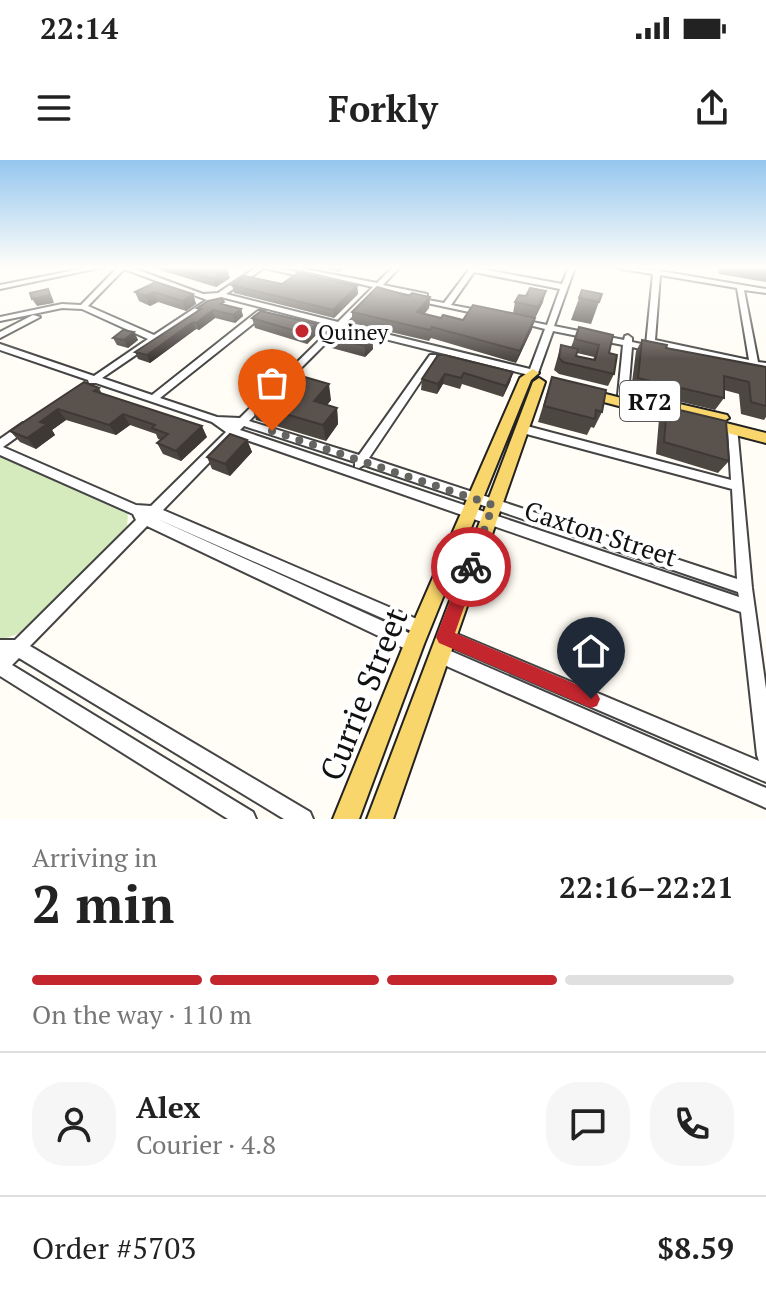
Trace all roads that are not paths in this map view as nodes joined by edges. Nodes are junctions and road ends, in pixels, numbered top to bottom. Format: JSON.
{"nodes":[{"id":1,"x":92,"y":298,"type":"edge"},
{"id":2,"x":212,"y":298,"type":"edge"},
{"id":3,"x":215,"y":298,"type":"edge"},
{"id":4,"x":216,"y":298,"type":"edge"},
{"id":5,"x":366,"y":298,"type":"edge"},
{"id":6,"x":419,"y":298,"type":"edge"},
{"id":7,"x":452,"y":298,"type":"edge"},
{"id":8,"x":560,"y":298,"type":"edge"},
{"id":9,"x":654,"y":298,"type":"edge"},
{"id":10,"x":742,"y":298,"type":"edge"},
{"id":11,"x":448,"y":304,"type":"junction"},
{"id":12,"x":83,"y":307,"type":"junction"},
{"id":13,"x":53,"y":309,"type":"junction"},
{"id":14,"x":261,"y":313,"type":"junction"},
{"id":15,"x":492,"y":313,"type":"edge"},
{"id":16,"x":507,"y":316,"type":"edge"},
{"id":17,"x":0,"y":319,"type":"edge"},
{"id":18,"x":551,"y":325,"type":"junction"},
{"id":19,"x":336,"y":329,"type":"junction"},
{"id":20,"x":0,"y":335,"type":"edge"},
{"id":21,"x":155,"y":339,"type":"junction"},
{"id":22,"x":628,"y":341,"type":"junction"},
{"id":23,"x":650,"y":345,"type":"junction"},
{"id":24,"x":0,"y":347,"type":"edge"},
{"id":25,"x":433,"y":357,"type":"junction"},
{"id":26,"x":755,"y":366,"type":"junction"},
{"id":27,"x":766,"y":366,"type":"edge"},
{"id":28,"x":766,"y":372,"type":"edge"},
{"id":29,"x":97,"y":378,"type":"junction"},
{"id":30,"x":540,"y":379,"type":"junction"},
{"id":31,"x":85,"y":386,"type":"edge"},
{"id":32,"x":623,"y":395,"type":"junction"},
{"id":33,"x":155,"y":397,"type":"junction"},
{"id":34,"x":36,"y":419,"type":"edge"},
{"id":35,"x":237,"y":426,"type":"junction"},
{"id":36,"x":523,"y":429,"type":"junction"},
{"id":37,"x":766,"y":429,"type":"edge"},
{"id":38,"x":733,"y":430,"type":"junction"},
{"id":39,"x":766,"y":438,"type":"edge"},
{"id":40,"x":0,"y":444,"type":"edge"},
{"id":41,"x":0,"y":450,"type":"edge"},
{"id":42,"x":362,"y":460,"type":"junction"},
{"id":43,"x":353,"y":473,"type":"junction"},
{"id":44,"x":736,"y":486,"type":"junction"},
{"id":45,"x":481,"y":509,"type":"junction"},
{"id":46,"x":144,"y":514,"type":"junction"},
{"id":47,"x":745,"y":588,"type":"junction"},
{"id":48,"x":747,"y":607,"type":"junction"},
{"id":49,"x":418,"y":636,"type":"junction"},
{"id":50,"x":442,"y":646,"type":"junction"},
{"id":51,"x":9,"y":648,"type":"edge"},
{"id":52,"x":0,"y":666,"type":"edge"},
{"id":53,"x":766,"y":755,"type":"edge"},
{"id":54,"x":766,"y":773,"type":"edge"},
{"id":55,"x":766,"y":798,"type":"edge"},
{"id":56,"x":246,"y":819,"type":"edge"},
{"id":57,"x":303,"y":819,"type":"edge"},
{"id":58,"x":346,"y":819,"type":"edge"},
{"id":59,"x":380,"y":819,"type":"edge"}],
"edges":[{"from":1,"to":12,"type":"street"},
{"from":2,"to":21,"type":"street"},
{"from":3,"to":14,"type":"street"},
{"from":4,"to":19,"type":"street"},
{"from":5,"to":19,"type":"street"},
{"from":6,"to":11,"type":"street"},
{"from":7,"to":11,"type":"street"},
{"from":8,"to":18,"type":"street","name":"Currie Street"},
{"from":9,"to":23,"type":"street"},
{"from":10,"to":26,"type":"street"},
{"from":11,"to":15,"type":"street"},
{"from":12,"to":13,"type":"street"},
{"from":12,"to":21,"type":"street"},
{"from":13,"to":17,"type":"street"},
{"from":13,"to":20,"type":"street"},
{"from":14,"to":19,"type":"street"},
{"from":14,"to":33,"type":"street"},
{"from":16,"to":18,"type":"street"},
{"from":18,"to":22,"type":"street"},
{"from":18,"to":30,"type":"street","name":"Currie Street"},
{"from":19,"to":25,"type":"street"},
{"from":19,"to":30,"type":"street"},
{"from":19,"to":35,"type":"street"},
{"from":21,"to":29,"type":"street"},
{"from":22,"to":23,"type":"street"},
{"from":22,"to":32,"type":"street"},
{"from":23,"to":26,"type":"street"},
{"from":24,"to":29,"type":"street","name":"Caxton Street"},
{"from":25,"to":30,"type":"street"},
{"from":25,"to":42,"type":"street"},
{"from":26,"to":27,"type":"street"},
{"from":26,"to":28,"type":"street"},
{"from":29,"to":31,"type":"street"},
{"from":29,"to":33,"type":"street","name":"Caxton Street"},
{"from":30,"to":36,"type":"main road","name":"Currie Street"},
{"from":30,"to":45,"type":"main road","name":"Currie Street"},
{"from":32,"to":37,"type":"main road","number":"R72"},
{"from":32,"to":38,"type":"main road","number":"R72"},
{"from":33,"to":35,"type":"street","name":"Caxton Street"},
{"from":34,"to":40,"type":"street"},
{"from":35,"to":42,"type":"street","name":"Caxton Street"},
{"from":35,"to":43,"type":"street","name":"Caxton Street"},
{"from":35,"to":46,"type":"street"},
{"from":36,"to":44,"type":"street"},
{"from":36,"to":45,"type":"main road","name":"Currie Street"},
{"from":38,"to":39,"type":"main road","number":"R72"},
{"from":38,"to":44,"type":"street"},
{"from":41,"to":46,"type":"street"},
{"from":42,"to":43,"type":"street"},
{"from":42,"to":45,"type":"street","name":"Caxton Street"},
{"from":43,"to":45,"type":"street","name":"Caxton Street"},
{"from":44,"to":47,"type":"street"},
{"from":45,"to":47,"type":"street","name":"Caxton Street"},
{"from":45,"to":48,"type":"street","name":"Caxton Street"},
{"from":45,"to":49,"type":"main road","name":"Currie Street"},
{"from":45,"to":50,"type":"main road","name":"Currie Street"},
{"from":46,"to":49,"type":"street"},
{"from":46,"to":51,"type":"street"},
{"from":47,"to":48,"type":"street"},
{"from":48,"to":53,"type":"street"},
{"from":49,"to":58,"type":"main road","name":"Currie Street"},
{"from":50,"to":54,"type":"street"},
{"from":50,"to":55,"type":"street"},
{"from":50,"to":59,"type":"main road","name":"Currie Street"},
{"from":51,"to":52,"type":"street"},
{"from":51,"to":57,"type":"street"},
{"from":52,"to":56,"type":"street"}]}
